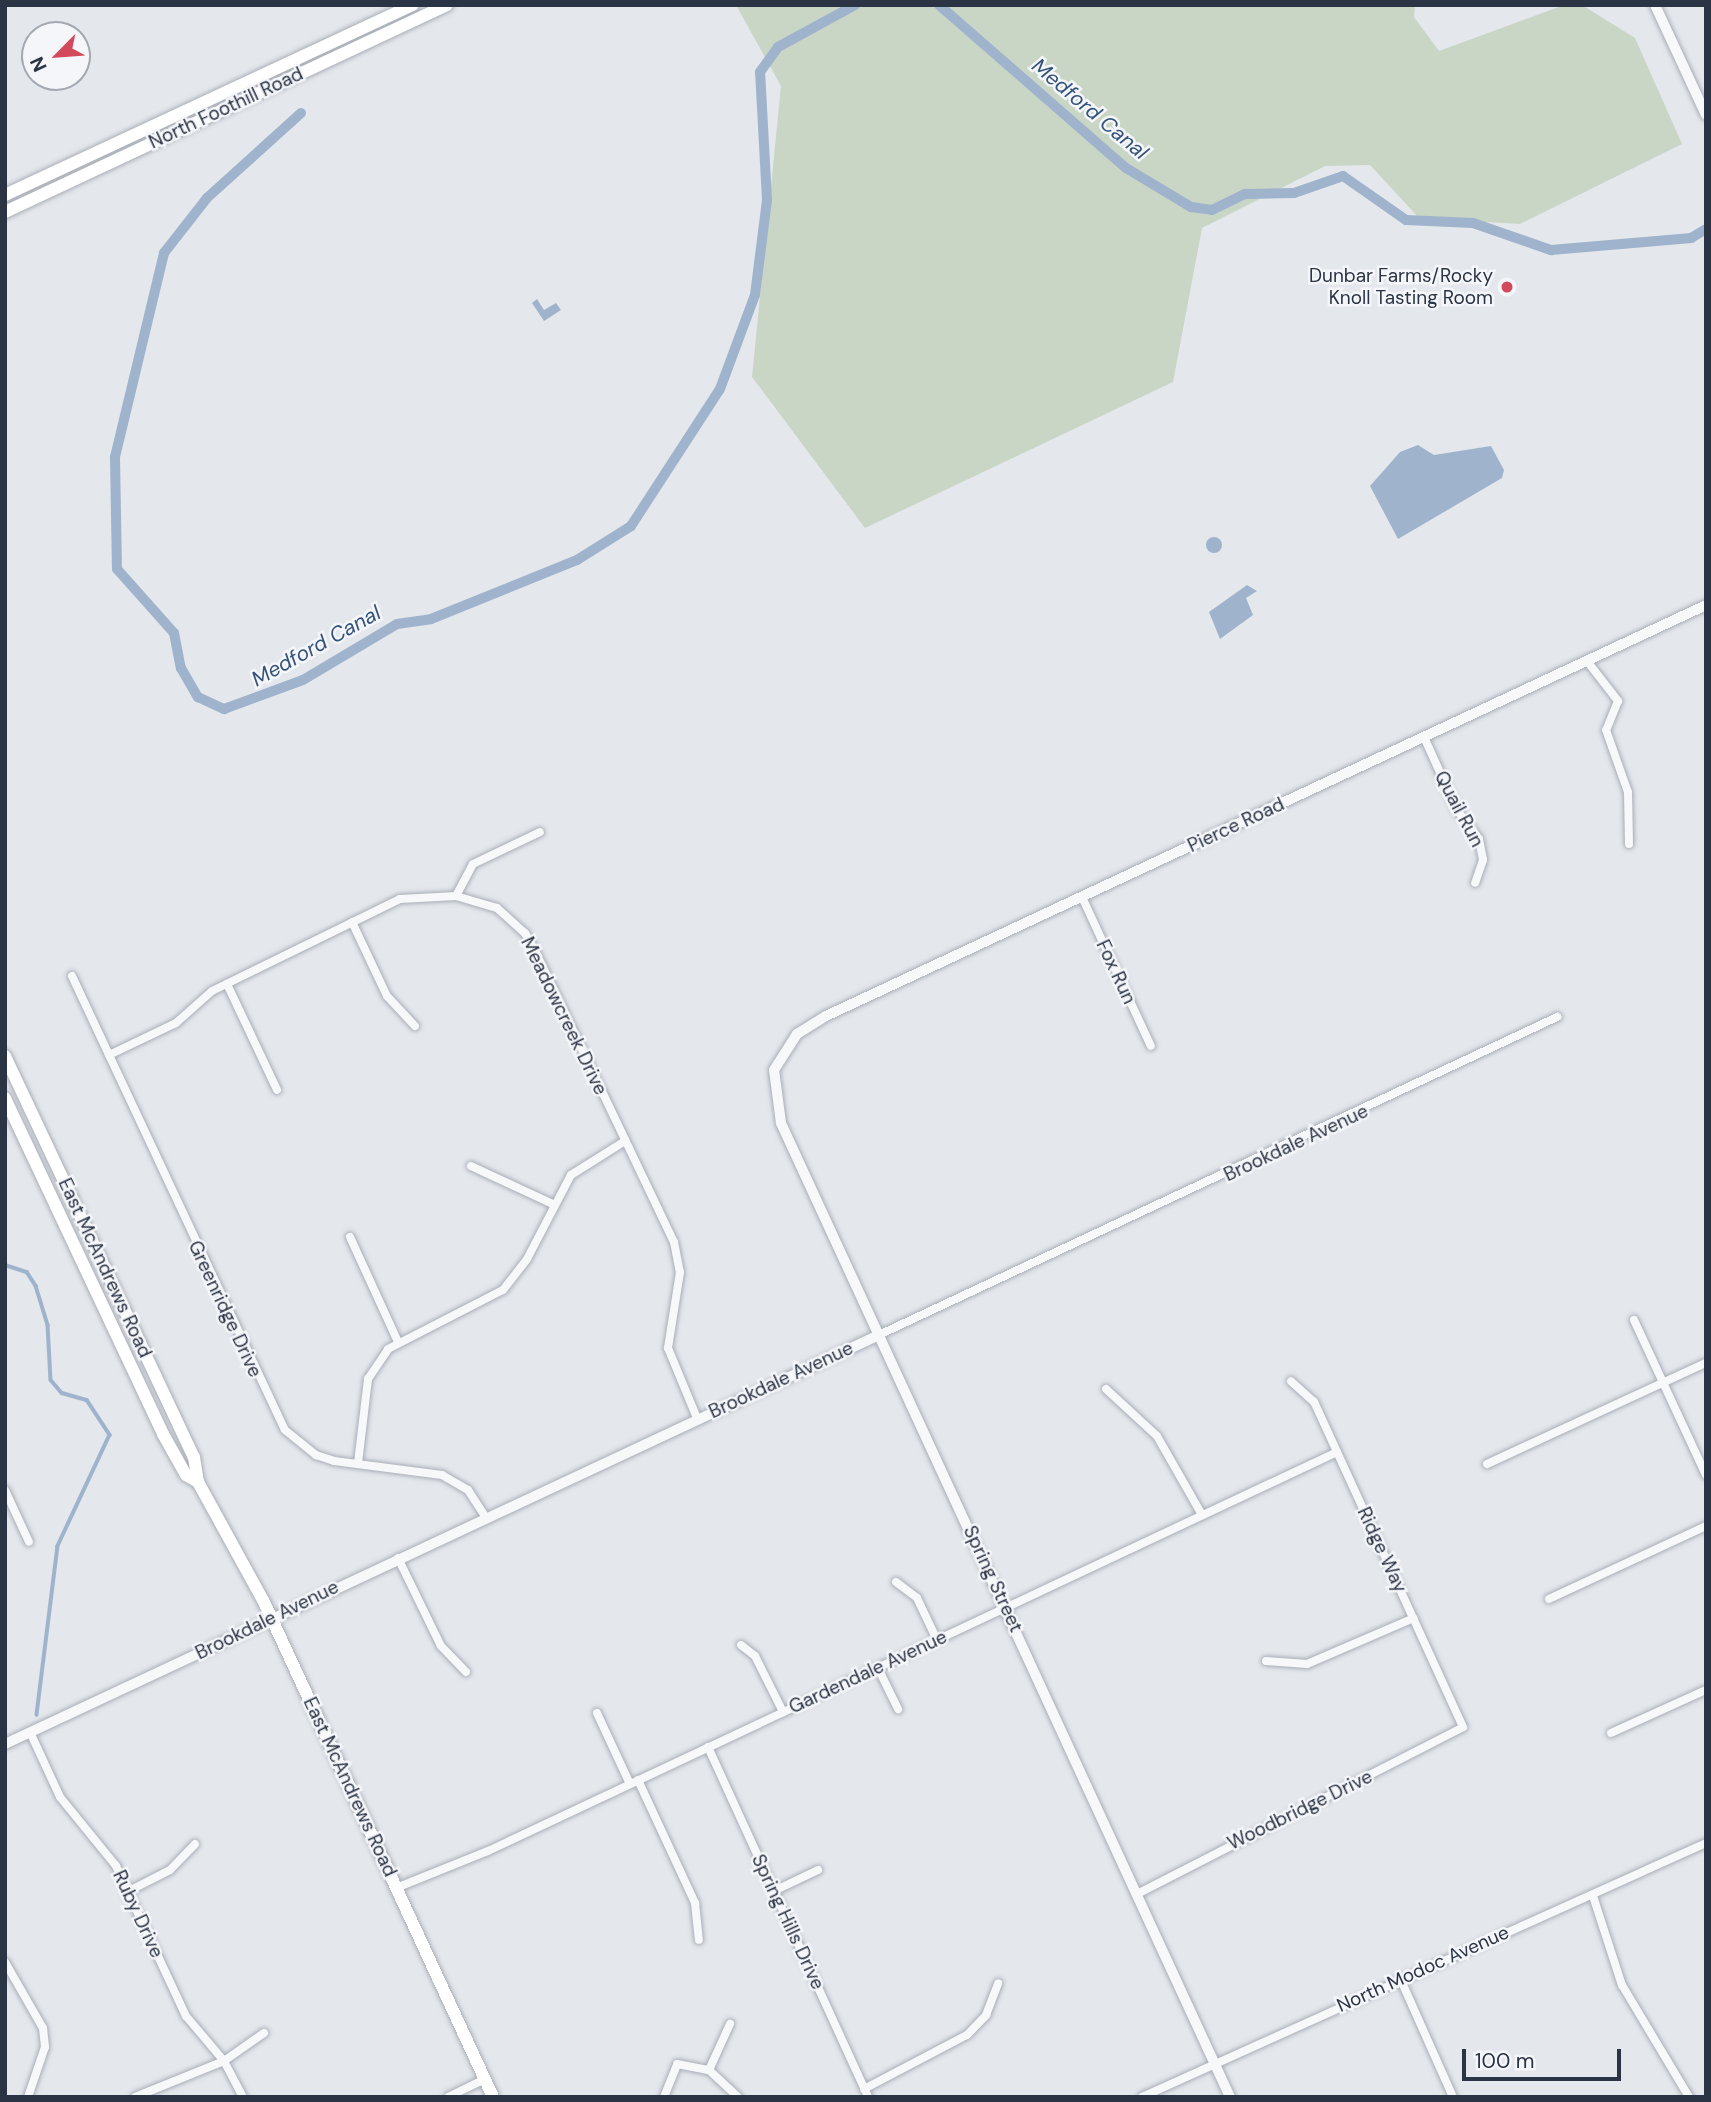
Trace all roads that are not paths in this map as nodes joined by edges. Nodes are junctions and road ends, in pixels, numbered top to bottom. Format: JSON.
{"nodes":[{"id":1,"x":413,"y":5,"type":"edge"},
{"id":2,"x":447,"y":5,"type":"edge"},
{"id":3,"x":1655,"y":5,"type":"edge"},
{"id":4,"x":1706,"y":115,"type":"edge"},
{"id":5,"x":5,"y":195,"type":"edge"},
{"id":6,"x":5,"y":212,"type":"edge"},
{"id":7,"x":1706,"y":606,"type":"edge"},
{"id":8,"x":1587,"y":661,"type":"junction"},
{"id":9,"x":1424,"y":737,"type":"junction"},
{"id":10,"x":540,"y":832,"type":"dead end"},
{"id":11,"x":1629,"y":844,"type":"dead end"},
{"id":12,"x":1475,"y":883,"type":"dead end"},
{"id":13,"x":456,"y":896,"type":"junction"},
{"id":14,"x":1082,"y":897,"type":"junction"},
{"id":15,"x":352,"y":922,"type":"junction"},
{"id":16,"x":72,"y":976,"type":"dead end"},
{"id":17,"x":227,"y":984,"type":"junction"},
{"id":18,"x":1557,"y":1017,"type":"dead end"},
{"id":19,"x":415,"y":1026,"type":"dead end"},
{"id":20,"x":1151,"y":1046,"type":"dead end"},
{"id":21,"x":109,"y":1055,"type":"junction"},
{"id":22,"x":5,"y":1056,"type":"edge"},
{"id":23,"x":778,"y":1058,"type":"joint"},
{"id":24,"x":277,"y":1090,"type":"dead end"},
{"id":25,"x":5,"y":1098,"type":"edge"},
{"id":26,"x":625,"y":1141,"type":"junction"},
{"id":27,"x":471,"y":1166,"type":"dead end"},
{"id":28,"x":553,"y":1204,"type":"junction"},
{"id":29,"x":351,"y":1237,"type":"dead end"},
{"id":30,"x":1634,"y":1320,"type":"dead end"},
{"id":31,"x":881,"y":1334,"type":"junction"},
{"id":32,"x":398,"y":1342,"type":"junction"},
{"id":33,"x":1706,"y":1363,"type":"edge"},
{"id":34,"x":1291,"y":1381,"type":"dead end"},
{"id":35,"x":1663,"y":1381,"type":"junction"},
{"id":36,"x":1106,"y":1389,"type":"dead end"},
{"id":37,"x":698,"y":1418,"type":"junction"},
{"id":38,"x":1337,"y":1452,"type":"junction"},
{"id":39,"x":358,"y":1463,"type":"junction"},
{"id":40,"x":1487,"y":1464,"type":"dead end"},
{"id":41,"x":1706,"y":1475,"type":"edge"},
{"id":42,"x":198,"y":1482,"type":"junction"},
{"id":43,"x":5,"y":1490,"type":"edge"},
{"id":44,"x":1202,"y":1515,"type":"junction"},
{"id":45,"x":486,"y":1518,"type":"junction"},
{"id":46,"x":1706,"y":1526,"type":"edge"},
{"id":47,"x":29,"y":1542,"type":"dead end"},
{"id":48,"x":398,"y":1558,"type":"junction"},
{"id":49,"x":896,"y":1582,"type":"dead end"},
{"id":50,"x":1549,"y":1599,"type":"dead end"},
{"id":51,"x":1006,"y":1608,"type":"junction"},
{"id":52,"x":272,"y":1618,"type":"junction"},
{"id":53,"x":1414,"y":1618,"type":"junction"},
{"id":54,"x":937,"y":1640,"type":"junction"},
{"id":55,"x":741,"y":1645,"type":"dead end"},
{"id":56,"x":1266,"y":1661,"type":"dead end"},
{"id":57,"x":878,"y":1668,"type":"junction"},
{"id":58,"x":466,"y":1672,"type":"dead end"},
{"id":59,"x":1706,"y":1690,"type":"edge"},
{"id":60,"x":898,"y":1709,"type":"dead end"},
{"id":61,"x":783,"y":1712,"type":"junction"},
{"id":62,"x":597,"y":1713,"type":"dead end"},
{"id":63,"x":1463,"y":1727,"type":"joint"},
{"id":64,"x":30,"y":1732,"type":"junction"},
{"id":65,"x":1611,"y":1733,"type":"dead end"},
{"id":66,"x":5,"y":1744,"type":"edge"},
{"id":67,"x":708,"y":1747,"type":"junction"},
{"id":68,"x":634,"y":1782,"type":"junction"},
{"id":69,"x":1706,"y":1843,"type":"edge"},
{"id":70,"x":195,"y":1844,"type":"dead end"},
{"id":71,"x":818,"y":1870,"type":"dead end"},
{"id":72,"x":396,"y":1888,"type":"junction"},
{"id":73,"x":774,"y":1891,"type":"junction"},
{"id":74,"x":127,"y":1892,"type":"junction"},
{"id":75,"x":1137,"y":1894,"type":"junction"},
{"id":76,"x":1593,"y":1896,"type":"junction"},
{"id":77,"x":699,"y":1940,"type":"dead end"},
{"id":78,"x":5,"y":1962,"type":"edge"},
{"id":79,"x":1400,"y":1978,"type":"junction"},
{"id":80,"x":998,"y":1983,"type":"dead end"},
{"id":81,"x":730,"y":2024,"type":"dead end"},
{"id":82,"x":264,"y":2033,"type":"dead end"},
{"id":83,"x":224,"y":2060,"type":"junction"},
{"id":84,"x":1214,"y":2063,"type":"junction"},
{"id":85,"x":709,"y":2070,"type":"junction"},
{"id":86,"x":485,"y":2079,"type":"junction"},
{"id":87,"x":866,"y":2093,"type":"edge"},
{"id":88,"x":28,"y":2097,"type":"edge"},
{"id":89,"x":135,"y":2097,"type":"edge"},
{"id":90,"x":243,"y":2097,"type":"edge"},
{"id":91,"x":448,"y":2097,"type":"edge"},
{"id":92,"x":493,"y":2097,"type":"edge"},
{"id":93,"x":664,"y":2097,"type":"edge"},
{"id":94,"x":738,"y":2097,"type":"edge"},
{"id":95,"x":1142,"y":2097,"type":"edge"},
{"id":96,"x":1230,"y":2097,"type":"edge"},
{"id":97,"x":1453,"y":2097,"type":"edge"},
{"id":98,"x":1689,"y":2097,"type":"edge"}],
"edges":[{"from":1,"to":5,"type":"main road","name":"North Foothill Road"},
{"from":2,"to":6,"type":"main road","name":"North Foothill Road"},
{"from":3,"to":4,"type":"street"},
{"from":7,"to":8,"type":"street","name":"Pierce Road"},
{"from":8,"to":9,"type":"street","name":"Pierce Road"},
{"from":8,"to":11,"type":"street"},
{"from":9,"to":12,"type":"street","name":"Quail Run"},
{"from":9,"to":14,"type":"street","name":"Pierce Road"},
{"from":10,"to":13,"type":"street"},
{"from":13,"to":15,"type":"street","name":"Meadowcreek Drive"},
{"from":13,"to":26,"type":"street","name":"Meadowcreek Drive"},
{"from":14,"to":20,"type":"street","name":"Fox Run"},
{"from":14,"to":23,"type":"street","name":"Pierce Road"},
{"from":15,"to":17,"type":"street","name":"Meadowcreek Drive"},
{"from":15,"to":19,"type":"street"},
{"from":16,"to":21,"type":"street","name":"Greenridge Drive"},
{"from":17,"to":21,"type":"street","name":"Meadowcreek Drive"},
{"from":17,"to":24,"type":"street"},
{"from":18,"to":31,"type":"street","name":"Brookdale Avenue"},
{"from":21,"to":39,"type":"street","name":"Greenridge Drive"},
{"from":22,"to":42,"type":"main road","name":"East McAndrews Road"},
{"from":23,"to":31,"type":"street","name":"Spring Street"},
{"from":25,"to":42,"type":"main road","name":"East McAndrews Road"},
{"from":26,"to":28,"type":"street"},
{"from":26,"to":37,"type":"street","name":"Meadowcreek Drive"},
{"from":27,"to":28,"type":"street"},
{"from":28,"to":32,"type":"street"},
{"from":29,"to":32,"type":"street"},
{"from":30,"to":35,"type":"street"},
{"from":31,"to":37,"type":"street","name":"Brookdale Avenue"},
{"from":31,"to":51,"type":"street","name":"Spring Street"},
{"from":32,"to":39,"type":"street"},
{"from":33,"to":35,"type":"street"},
{"from":34,"to":38,"type":"street","name":"Ridge Way"},
{"from":35,"to":40,"type":"street"},
{"from":35,"to":41,"type":"street"},
{"from":36,"to":44,"type":"street"},
{"from":37,"to":45,"type":"street","name":"Brookdale Avenue"},
{"from":38,"to":44,"type":"street","name":"Gardendale Avenue"},
{"from":38,"to":53,"type":"street","name":"Ridge Way"},
{"from":39,"to":45,"type":"street","name":"Greenridge Drive"},
{"from":42,"to":52,"type":"main road","name":"East McAndrews Road"},
{"from":43,"to":47,"type":"street"},
{"from":44,"to":51,"type":"street","name":"Gardendale Avenue"},
{"from":45,"to":48,"type":"street","name":"Brookdale Avenue"},
{"from":46,"to":50,"type":"street"},
{"from":48,"to":52,"type":"street","name":"Brookdale Avenue"},
{"from":48,"to":58,"type":"street"},
{"from":49,"to":54,"type":"street"},
{"from":51,"to":54,"type":"street","name":"Gardendale Avenue"},
{"from":51,"to":75,"type":"street","name":"Spring Street"},
{"from":52,"to":64,"type":"street","name":"Brookdale Avenue"},
{"from":52,"to":72,"type":"main road","name":"East McAndrews Road"},
{"from":53,"to":56,"type":"street"},
{"from":53,"to":63,"type":"street","name":"Ridge Way"},
{"from":54,"to":57,"type":"street","name":"Gardendale Avenue"},
{"from":55,"to":61,"type":"street"},
{"from":57,"to":60,"type":"street"},
{"from":57,"to":61,"type":"street","name":"Gardendale Avenue"},
{"from":59,"to":65,"type":"street"},
{"from":61,"to":67,"type":"street","name":"Gardendale Avenue"},
{"from":62,"to":68,"type":"street"},
{"from":63,"to":75,"type":"street","name":"Woodbridge Drive"},
{"from":64,"to":66,"type":"street","name":"Brookdale Avenue"},
{"from":64,"to":74,"type":"street","name":"Ruby Drive"},
{"from":67,"to":68,"type":"street","name":"Gardendale Avenue"},
{"from":67,"to":73,"type":"street","name":"Spring Hills Drive"},
{"from":68,"to":72,"type":"street","name":"Gardendale Avenue"},
{"from":68,"to":77,"type":"street"},
{"from":69,"to":76,"type":"street","name":"North Modoc Avenue"},
{"from":70,"to":74,"type":"street"},
{"from":71,"to":73,"type":"street"},
{"from":72,"to":86,"type":"main road","name":"East McAndrews Road"},
{"from":73,"to":87,"type":"street","name":"Spring Hills Drive"},
{"from":74,"to":83,"type":"street","name":"Ruby Drive"},
{"from":75,"to":84,"type":"street","name":"Spring Street"},
{"from":76,"to":79,"type":"street","name":"North Modoc Avenue"},
{"from":76,"to":98,"type":"street"},
{"from":78,"to":88,"type":"street"},
{"from":79,"to":84,"type":"street","name":"North Modoc Avenue"},
{"from":79,"to":97,"type":"street"},
{"from":80,"to":87,"type":"street"},
{"from":81,"to":85,"type":"street"},
{"from":82,"to":83,"type":"street"},
{"from":83,"to":89,"type":"street"},
{"from":83,"to":90,"type":"street","name":"Ruby Drive"},
{"from":84,"to":95,"type":"street","name":"North Modoc Avenue"},
{"from":84,"to":96,"type":"street","name":"Spring Street"},
{"from":85,"to":93,"type":"street"},
{"from":85,"to":94,"type":"street"},
{"from":86,"to":91,"type":"street"},
{"from":86,"to":92,"type":"main road","name":"East McAndrews Road"}]}
